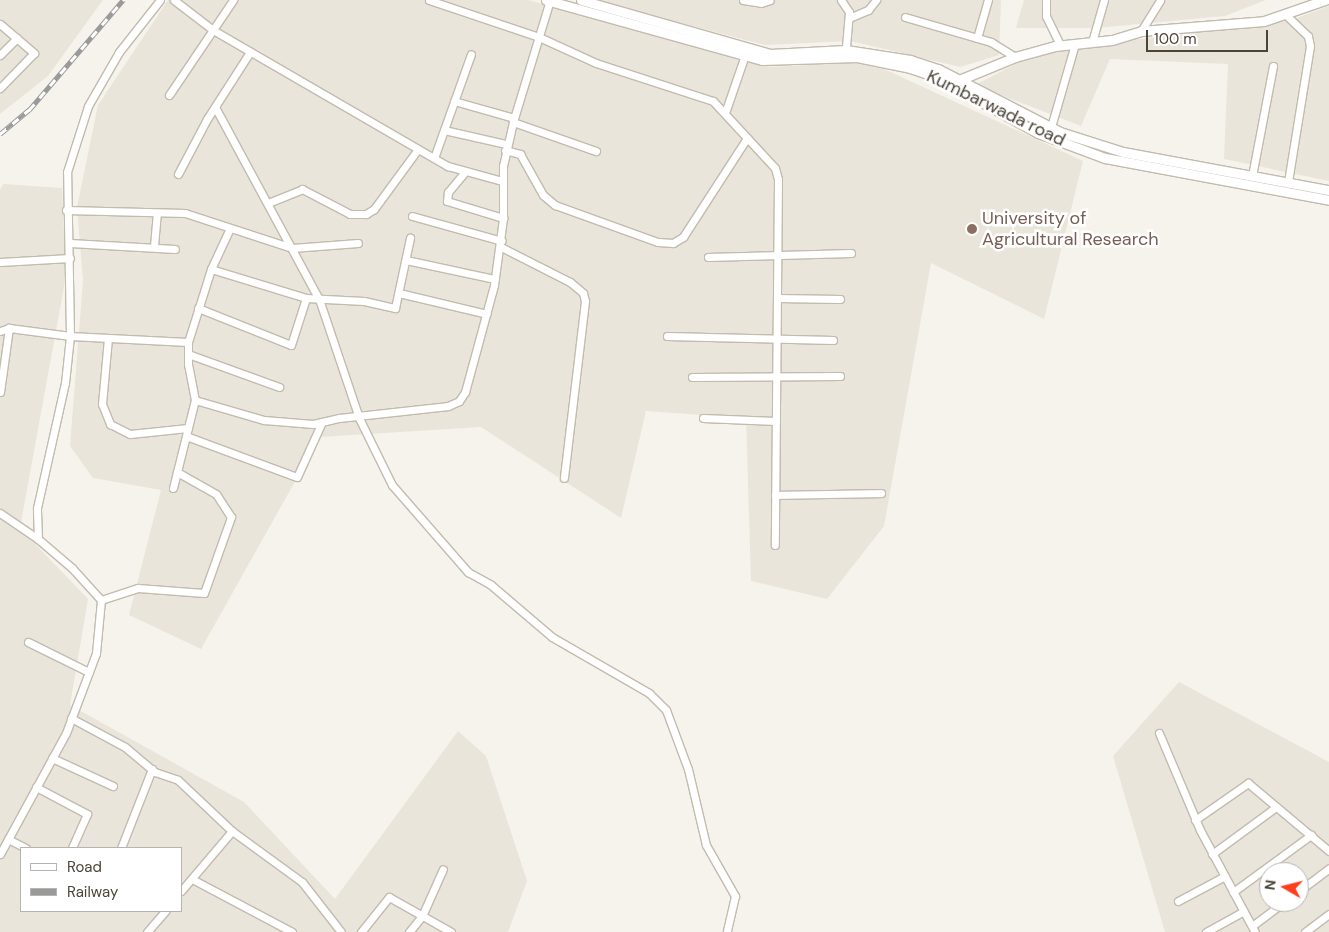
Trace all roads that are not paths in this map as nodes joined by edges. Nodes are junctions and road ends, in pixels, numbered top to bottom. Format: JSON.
{"nodes":[{"id":1,"x":160,"y":0,"type":"edge"},
{"id":2,"x":174,"y":0,"type":"edge"},
{"id":3,"x":233,"y":0,"type":"edge"},
{"id":4,"x":429,"y":0,"type":"edge"},
{"id":5,"x":548,"y":0,"type":"edge"},
{"id":6,"x":581,"y":0,"type":"edge"},
{"id":7,"x":743,"y":0,"type":"edge"},
{"id":8,"x":770,"y":0,"type":"edge"},
{"id":9,"x":841,"y":0,"type":"edge"},
{"id":10,"x":876,"y":0,"type":"edge"},
{"id":11,"x":988,"y":0,"type":"edge"},
{"id":12,"x":1046,"y":0,"type":"edge"},
{"id":13,"x":1104,"y":0,"type":"edge"},
{"id":14,"x":1160,"y":0,"type":"edge"},
{"id":15,"x":1325,"y":0,"type":"edge"},
{"id":16,"x":601,"y":2,"type":"edge"},
{"id":17,"x":1286,"y":14,"type":"junction"},
{"id":18,"x":904,"y":17,"type":"dead end"},
{"id":19,"x":849,"y":18,"type":"junction"},
{"id":20,"x":0,"y":24,"type":"edge"},
{"id":21,"x":214,"y":30,"type":"junction"},
{"id":22,"x":1141,"y":31,"type":"junction"},
{"id":23,"x":539,"y":36,"type":"junction"},
{"id":24,"x":17,"y":38,"type":"junction"},
{"id":25,"x":977,"y":38,"type":"junction"},
{"id":26,"x":1092,"y":42,"type":"junction"},
{"id":27,"x":1076,"y":44,"type":"junction"},
{"id":28,"x":1060,"y":46,"type":"junction"},
{"id":29,"x":846,"y":50,"type":"junction"},
{"id":30,"x":250,"y":52,"type":"junction"},
{"id":31,"x":472,"y":54,"type":"dead end"},
{"id":32,"x":0,"y":55,"type":"edge"},
{"id":33,"x":745,"y":55,"type":"junction"},
{"id":34,"x":1016,"y":57,"type":"junction"},
{"id":35,"x":1272,"y":66,"type":"dead end"},
{"id":36,"x":959,"y":80,"type":"junction"},
{"id":37,"x":0,"y":88,"type":"edge"},
{"id":38,"x":169,"y":96,"type":"dead end"},
{"id":39,"x":454,"y":102,"type":"junction"},
{"id":40,"x":215,"y":107,"type":"junction"},
{"id":41,"x":725,"y":113,"type":"junction"},
{"id":42,"x":513,"y":120,"type":"junction"},
{"id":43,"x":1051,"y":127,"type":"junction"},
{"id":44,"x":444,"y":130,"type":"junction"},
{"id":45,"x":747,"y":138,"type":"junction"},
{"id":46,"x":505,"y":147,"type":"junction"},
{"id":47,"x":418,"y":149,"type":"junction"},
{"id":48,"x":596,"y":151,"type":"dead end"},
{"id":49,"x":434,"y":158,"type":"junction"},
{"id":50,"x":464,"y":173,"type":"junction"},
{"id":51,"x":178,"y":174,"type":"dead end"},
{"id":52,"x":1252,"y":176,"type":"junction"},
{"id":53,"x":502,"y":181,"type":"junction"},
{"id":54,"x":1288,"y":182,"type":"junction"},
{"id":55,"x":1329,"y":190,"type":"edge"},
{"id":56,"x":1329,"y":200,"type":"edge"},
{"id":57,"x":268,"y":202,"type":"junction"},
{"id":58,"x":66,"y":210,"type":"junction"},
{"id":59,"x":157,"y":214,"type":"junction"},
{"id":60,"x":412,"y":216,"type":"dead end"},
{"id":61,"x":503,"y":218,"type":"junction"},
{"id":62,"x":230,"y":228,"type":"junction"},
{"id":63,"x":410,"y":238,"type":"dead end"},
{"id":64,"x":70,"y":243,"type":"junction"},
{"id":65,"x":358,"y":243,"type":"dead end"},
{"id":66,"x":501,"y":244,"type":"junction"},
{"id":67,"x":154,"y":246,"type":"junction"},
{"id":68,"x":175,"y":248,"type":"dead end"},
{"id":69,"x":292,"y":248,"type":"junction"},
{"id":70,"x":777,"y":254,"type":"junction"},
{"id":71,"x":851,"y":254,"type":"dead end"},
{"id":72,"x":708,"y":257,"type":"dead end"},
{"id":73,"x":70,"y":258,"type":"junction"},
{"id":74,"x":406,"y":260,"type":"junction"},
{"id":75,"x":0,"y":262,"type":"edge"},
{"id":76,"x":211,"y":269,"type":"junction"},
{"id":77,"x":495,"y":279,"type":"junction"},
{"id":78,"x":399,"y":293,"type":"junction"},
{"id":79,"x":306,"y":298,"type":"junction"},
{"id":80,"x":777,"y":298,"type":"junction"},
{"id":81,"x":319,"y":299,"type":"junction"},
{"id":82,"x":840,"y":299,"type":"dead end"},
{"id":83,"x":198,"y":308,"type":"junction"},
{"id":84,"x":486,"y":314,"type":"junction"},
{"id":85,"x":9,"y":328,"type":"junction"},
{"id":86,"x":0,"y":331,"type":"edge"},
{"id":87,"x":70,"y":336,"type":"junction"},
{"id":88,"x":666,"y":336,"type":"dead end"},
{"id":89,"x":776,"y":337,"type":"junction"},
{"id":90,"x":108,"y":338,"type":"junction"},
{"id":91,"x":833,"y":340,"type":"dead end"},
{"id":92,"x":188,"y":342,"type":"junction"},
{"id":93,"x":188,"y":354,"type":"junction"},
{"id":94,"x":840,"y":376,"type":"dead end"},
{"id":95,"x":692,"y":377,"type":"dead end"},
{"id":96,"x":776,"y":377,"type":"junction"},
{"id":97,"x":279,"y":387,"type":"dead end"},
{"id":98,"x":0,"y":392,"type":"edge"},
{"id":99,"x":195,"y":400,"type":"junction"},
{"id":100,"x":359,"y":418,"type":"junction"},
{"id":101,"x":703,"y":418,"type":"dead end"},
{"id":102,"x":776,"y":421,"type":"junction"},
{"id":103,"x":322,"y":422,"type":"junction"},
{"id":104,"x":187,"y":432,"type":"junction"},
{"id":105,"x":177,"y":472,"type":"junction"},
{"id":106,"x":564,"y":478,"type":"dead end"},
{"id":107,"x":173,"y":488,"type":"dead end"},
{"id":108,"x":881,"y":493,"type":"dead end"},
{"id":109,"x":775,"y":495,"type":"junction"},
{"id":110,"x":0,"y":514,"type":"edge"},
{"id":111,"x":38,"y":539,"type":"junction"},
{"id":112,"x":775,"y":545,"type":"dead end"},
{"id":113,"x":101,"y":600,"type":"junction"},
{"id":114,"x":28,"y":642,"type":"dead end"},
{"id":115,"x":89,"y":672,"type":"junction"},
{"id":116,"x":71,"y":718,"type":"junction"},
{"id":117,"x":1159,"y":733,"type":"dead end"},
{"id":118,"x":52,"y":758,"type":"junction"},
{"id":119,"x":152,"y":769,"type":"junction"},
{"id":120,"x":113,"y":786,"type":"dead end"},
{"id":121,"x":36,"y":787,"type":"junction"},
{"id":122,"x":1276,"y":807,"type":"junction"},
{"id":123,"x":1195,"y":820,"type":"junction"},
{"id":124,"x":232,"y":830,"type":"junction"},
{"id":125,"x":1310,"y":835,"type":"junction"},
{"id":126,"x":8,"y":839,"type":"junction"},
{"id":127,"x":24,"y":847,"type":"edge"},
{"id":128,"x":72,"y":847,"type":"edge"},
{"id":129,"x":121,"y":847,"type":"edge"},
{"id":130,"x":1329,"y":851,"type":"edge"},
{"id":131,"x":0,"y":854,"type":"edge"},
{"id":132,"x":1212,"y":854,"type":"junction"},
{"id":133,"x":1329,"y":868,"type":"edge"},
{"id":134,"x":443,"y":869,"type":"dead end"},
{"id":135,"x":1225,"y":876,"type":"junction"},
{"id":136,"x":192,"y":879,"type":"junction"},
{"id":137,"x":1309,"y":883,"type":"edge"},
{"id":138,"x":182,"y":890,"type":"edge"},
{"id":139,"x":1233,"y":892,"type":"junction"},
{"id":140,"x":1178,"y":901,"type":"dead end"},
{"id":141,"x":1244,"y":911,"type":"junction"},
{"id":142,"x":164,"y":912,"type":"edge"},
{"id":143,"x":1273,"y":912,"type":"edge"},
{"id":144,"x":1329,"y":914,"type":"edge"},
{"id":145,"x":422,"y":916,"type":"junction"},
{"id":146,"x":1253,"y":929,"type":"edge"},
{"id":147,"x":147,"y":932,"type":"edge"},
{"id":148,"x":292,"y":932,"type":"edge"},
{"id":149,"x":342,"y":932,"type":"edge"},
{"id":150,"x":361,"y":932,"type":"edge"},
{"id":151,"x":409,"y":932,"type":"edge"},
{"id":152,"x":451,"y":932,"type":"edge"},
{"id":153,"x":727,"y":932,"type":"edge"},
{"id":154,"x":1206,"y":932,"type":"edge"},
{"id":155,"x":1305,"y":932,"type":"edge"}],
"edges":[{"from":1,"to":58,"type":"street"},
{"from":2,"to":21,"type":"street"},
{"from":3,"to":21,"type":"street"},
{"from":4,"to":23,"type":"street"},
{"from":5,"to":23,"type":"street"},
{"from":5,"to":33,"type":"street","name":"Kumbarwada road"},
{"from":6,"to":16,"type":"street","name":"Kumbarwada road"},
{"from":7,"to":8,"type":"street"},
{"from":9,"to":19,"type":"street"},
{"from":10,"to":19,"type":"street"},
{"from":11,"to":25,"type":"street"},
{"from":12,"to":28,"type":"street"},
{"from":13,"to":26,"type":"street"},
{"from":14,"to":22,"type":"street"},
{"from":15,"to":17,"type":"street"},
{"from":16,"to":29,"type":"street","name":"Kumbarwada road"},
{"from":17,"to":22,"type":"street"},
{"from":17,"to":54,"type":"street"},
{"from":18,"to":25,"type":"street"},
{"from":19,"to":29,"type":"street"},
{"from":20,"to":24,"type":"street"},
{"from":21,"to":30,"type":"street"},
{"from":21,"to":38,"type":"street"},
{"from":22,"to":26,"type":"street"},
{"from":23,"to":41,"type":"street"},
{"from":23,"to":42,"type":"street"},
{"from":24,"to":32,"type":"street"},
{"from":24,"to":37,"type":"street"},
{"from":25,"to":34,"type":"street"},
{"from":26,"to":27,"type":"street"},
{"from":27,"to":28,"type":"street"},
{"from":27,"to":43,"type":"street"},
{"from":28,"to":34,"type":"street"},
{"from":29,"to":36,"type":"street","name":"Kumbarwada road"},
{"from":30,"to":40,"type":"street"},
{"from":30,"to":47,"type":"street"},
{"from":31,"to":39,"type":"street"},
{"from":33,"to":41,"type":"street"},
{"from":33,"to":56,"type":"street","name":"Kumbarwada road"},
{"from":34,"to":36,"type":"street"},
{"from":35,"to":52,"type":"street"},
{"from":36,"to":43,"type":"street","name":"Kumbarwada road"},
{"from":39,"to":42,"type":"street"},
{"from":39,"to":44,"type":"street"},
{"from":40,"to":51,"type":"street"},
{"from":40,"to":57,"type":"street"},
{"from":41,"to":45,"type":"street"},
{"from":42,"to":46,"type":"street"},
{"from":42,"to":48,"type":"street"},
{"from":43,"to":52,"type":"street","name":"Kumbarwada road"},
{"from":44,"to":46,"type":"street"},
{"from":44,"to":49,"type":"street"},
{"from":45,"to":46,"type":"street"},
{"from":45,"to":70,"type":"street"},
{"from":46,"to":53,"type":"street"},
{"from":47,"to":49,"type":"street"},
{"from":47,"to":57,"type":"street"},
{"from":49,"to":50,"type":"street"},
{"from":50,"to":53,"type":"street"},
{"from":50,"to":61,"type":"street"},
{"from":52,"to":54,"type":"street","name":"Kumbarwada road"},
{"from":53,"to":61,"type":"street"},
{"from":54,"to":55,"type":"street","name":"Kumbarwada road"},
{"from":57,"to":69,"type":"street"},
{"from":58,"to":59,"type":"street"},
{"from":58,"to":64,"type":"street"},
{"from":59,"to":62,"type":"street"},
{"from":59,"to":67,"type":"street"},
{"from":60,"to":66,"type":"street"},
{"from":61,"to":66,"type":"street"},
{"from":62,"to":69,"type":"street"},
{"from":62,"to":76,"type":"street"},
{"from":63,"to":74,"type":"street"},
{"from":64,"to":67,"type":"street"},
{"from":64,"to":73,"type":"street"},
{"from":65,"to":69,"type":"street"},
{"from":66,"to":77,"type":"street"},
{"from":66,"to":106,"type":"street"},
{"from":67,"to":68,"type":"street"},
{"from":69,"to":81,"type":"street"},
{"from":70,"to":71,"type":"street"},
{"from":70,"to":72,"type":"street"},
{"from":70,"to":80,"type":"street"},
{"from":73,"to":75,"type":"street"},
{"from":73,"to":87,"type":"street"},
{"from":74,"to":77,"type":"street"},
{"from":74,"to":78,"type":"street"},
{"from":76,"to":79,"type":"street"},
{"from":76,"to":83,"type":"street"},
{"from":77,"to":84,"type":"street"},
{"from":78,"to":81,"type":"street"},
{"from":78,"to":84,"type":"street"},
{"from":79,"to":81,"type":"street"},
{"from":79,"to":83,"type":"street"},
{"from":80,"to":82,"type":"street"},
{"from":80,"to":89,"type":"street"},
{"from":81,"to":100,"type":"street"},
{"from":83,"to":92,"type":"street"},
{"from":84,"to":100,"type":"street"},
{"from":85,"to":86,"type":"street"},
{"from":85,"to":87,"type":"street"},
{"from":85,"to":98,"type":"street"},
{"from":87,"to":90,"type":"street"},
{"from":87,"to":111,"type":"street"},
{"from":88,"to":89,"type":"street"},
{"from":89,"to":91,"type":"street"},
{"from":89,"to":96,"type":"street"},
{"from":90,"to":92,"type":"street"},
{"from":90,"to":104,"type":"street"},
{"from":92,"to":93,"type":"street"},
{"from":93,"to":97,"type":"street"},
{"from":93,"to":99,"type":"street"},
{"from":94,"to":96,"type":"street"},
{"from":95,"to":96,"type":"street"},
{"from":96,"to":102,"type":"street"},
{"from":99,"to":103,"type":"street"},
{"from":99,"to":104,"type":"street"},
{"from":100,"to":103,"type":"street"},
{"from":100,"to":153,"type":"street"},
{"from":101,"to":102,"type":"street"},
{"from":102,"to":109,"type":"street"},
{"from":103,"to":104,"type":"street"},
{"from":104,"to":105,"type":"street"},
{"from":105,"to":107,"type":"street"},
{"from":105,"to":113,"type":"street"},
{"from":108,"to":109,"type":"street"},
{"from":109,"to":112,"type":"street"},
{"from":110,"to":111,"type":"street"},
{"from":111,"to":113,"type":"street"},
{"from":113,"to":115,"type":"street"},
{"from":114,"to":115,"type":"street"},
{"from":115,"to":116,"type":"street"},
{"from":116,"to":118,"type":"street"},
{"from":116,"to":119,"type":"street"},
{"from":117,"to":123,"type":"street"},
{"from":118,"to":120,"type":"street"},
{"from":118,"to":121,"type":"street"},
{"from":119,"to":124,"type":"street"},
{"from":119,"to":129,"type":"street"},
{"from":121,"to":126,"type":"street"},
{"from":121,"to":128,"type":"street"},
{"from":122,"to":123,"type":"street"},
{"from":122,"to":125,"type":"street"},
{"from":122,"to":132,"type":"street"},
{"from":123,"to":132,"type":"street"},
{"from":124,"to":136,"type":"street"},
{"from":124,"to":149,"type":"street"},
{"from":125,"to":130,"type":"street"},
{"from":125,"to":139,"type":"street"},
{"from":126,"to":127,"type":"street"},
{"from":126,"to":131,"type":"street"},
{"from":132,"to":135,"type":"street"},
{"from":133,"to":137,"type":"street"},
{"from":134,"to":145,"type":"street"},
{"from":135,"to":139,"type":"street"},
{"from":135,"to":140,"type":"street"},
{"from":136,"to":138,"type":"street"},
{"from":136,"to":148,"type":"street"},
{"from":139,"to":141,"type":"street"},
{"from":141,"to":146,"type":"street"},
{"from":141,"to":154,"type":"street"},
{"from":142,"to":147,"type":"street"},
{"from":143,"to":146,"type":"street"},
{"from":144,"to":155,"type":"street"},
{"from":145,"to":150,"type":"street"},
{"from":145,"to":151,"type":"street"},
{"from":145,"to":152,"type":"street"}]}
